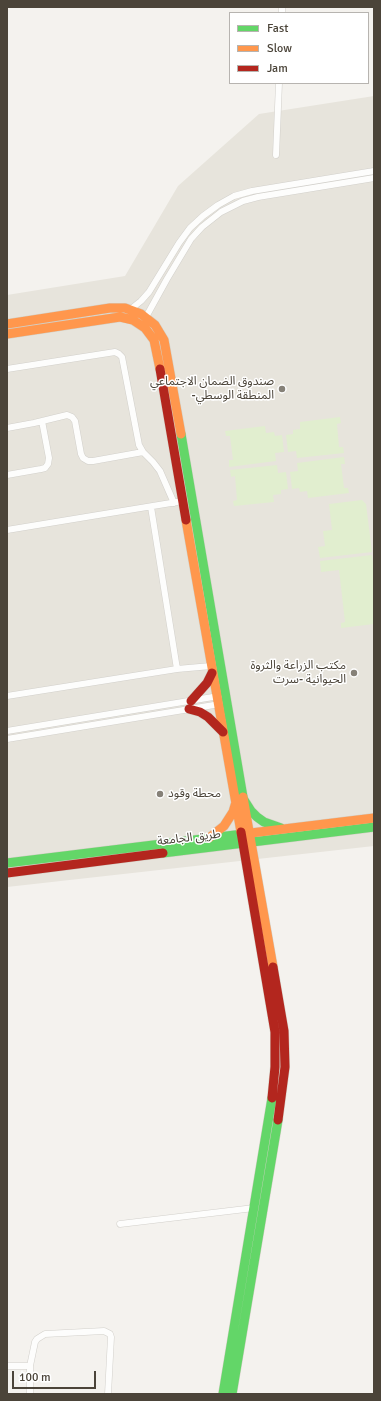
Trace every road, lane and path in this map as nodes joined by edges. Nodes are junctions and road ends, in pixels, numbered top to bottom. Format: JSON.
{"nodes":[{"id":1,"x":279,"y":84,"type":"edge"},
{"id":2,"x":276,"y":155,"type":"dead end"},
{"id":3,"x":374,"y":171,"type":"edge"},
{"id":4,"x":374,"y":178,"type":"edge"},
{"id":5,"x":129,"y":314,"type":"junction"},
{"id":6,"x":146,"y":317,"type":"junction"},
{"id":7,"x":7,"y":324,"type":"edge"},
{"id":8,"x":155,"y":332,"type":"junction"},
{"id":9,"x":7,"y":334,"type":"edge"},
{"id":10,"x":7,"y":369,"type":"edge"},
{"id":11,"x":42,"y":421,"type":"junction"},
{"id":12,"x":7,"y":428,"type":"edge"},
{"id":13,"x":143,"y":452,"type":"junction"},
{"id":14,"x":7,"y":475,"type":"edge"},
{"id":15,"x":183,"y":501,"type":"junction"},
{"id":16,"x":151,"y":507,"type":"junction"},
{"id":17,"x":7,"y":530,"type":"edge"},
{"id":18,"x":177,"y":669,"type":"junction"},
{"id":19,"x":212,"y":669,"type":"junction"},
{"id":20,"x":7,"y":696,"type":"edge"},
{"id":21,"x":221,"y":700,"type":"junction"},
{"id":22,"x":190,"y":705,"type":"junction"},
{"id":23,"x":7,"y":731,"type":"edge"},
{"id":24,"x":223,"y":732,"type":"junction"},
{"id":25,"x":7,"y":739,"type":"edge"},
{"id":26,"x":240,"y":801,"type":"junction"},
{"id":27,"x":374,"y":818,"type":"edge"},
{"id":28,"x":374,"y":827,"type":"edge"},
{"id":29,"x":284,"y":829,"type":"junction"},
{"id":30,"x":209,"y":838,"type":"junction"},
{"id":31,"x":246,"y":838,"type":"junction"},
{"id":32,"x":146,"y":846,"type":"junction"},
{"id":33,"x":148,"y":856,"type":"junction"},
{"id":34,"x":7,"y":863,"type":"edge"},
{"id":35,"x":7,"y":872,"type":"edge"},
{"id":36,"x":254,"y":1208,"type":"junction"},
{"id":37,"x":120,"y":1224,"type":"dead end"},
{"id":38,"x":7,"y":1366,"type":"edge"},
{"id":39,"x":30,"y":1366,"type":"junction"},
{"id":40,"x":30,"y":1394,"type":"edge"},
{"id":41,"x":108,"y":1394,"type":"edge"},
{"id":42,"x":223,"y":1394,"type":"edge"},
{"id":43,"x":232,"y":1394,"type":"edge"}],
"edges":[{"from":1,"to":2,"type":"street"},
{"from":3,"to":5,"type":"street"},
{"from":4,"to":6,"type":"street"},
{"from":5,"to":6,"type":"main road"},
{"from":5,"to":7,"type":"main road"},
{"from":5,"to":8,"type":"main road"},
{"from":5,"to":9,"type":"main road"},
{"from":6,"to":8,"type":"main road"},
{"from":8,"to":15,"type":"main road"},
{"from":10,"to":13,"type":"street"},
{"from":11,"to":12,"type":"street"},
{"from":11,"to":13,"type":"street"},
{"from":11,"to":14,"type":"street"},
{"from":13,"to":15,"type":"street"},
{"from":15,"to":16,"type":"street"},
{"from":15,"to":19,"type":"main road"},
{"from":15,"to":21,"type":"main road"},
{"from":16,"to":17,"type":"street"},
{"from":16,"to":18,"type":"street"},
{"from":18,"to":19,"type":"street"},
{"from":18,"to":20,"type":"street"},
{"from":19,"to":21,"type":"main road"},
{"from":19,"to":22,"type":"main road"},
{"from":21,"to":22,"type":"street"},
{"from":21,"to":24,"type":"main road"},
{"from":21,"to":26,"type":"main road"},
{"from":22,"to":23,"type":"street"},
{"from":22,"to":24,"type":"main road"},
{"from":22,"to":25,"type":"street"},
{"from":24,"to":26,"type":"main road"},
{"from":26,"to":29,"type":"main road"},
{"from":26,"to":30,"type":"main road"},
{"from":26,"to":31,"type":"main road"},
{"from":27,"to":29,"type":"main road","name":"طريق الجامعة"},
{"from":28,"to":31,"type":"main road","name":"طريق الجامعة"},
{"from":29,"to":31,"type":"main road","name":"طريق الجامعة"},
{"from":30,"to":31,"type":"main road","name":"طريق الجامعة"},
{"from":30,"to":32,"type":"main road","name":"طريق الجامعة"},
{"from":31,"to":33,"type":"main road","name":"طريق الجامعة"},
{"from":31,"to":36,"type":"main road"},
{"from":31,"to":43,"type":"main road"},
{"from":32,"to":33,"type":"main road"},
{"from":32,"to":34,"type":"main road","name":"طريق الجامعة"},
{"from":33,"to":35,"type":"main road","name":"طريق الجامعة"},
{"from":36,"to":37,"type":"street"},
{"from":36,"to":42,"type":"main road"},
{"from":38,"to":39,"type":"street"},
{"from":39,"to":40,"type":"street"},
{"from":39,"to":41,"type":"street"}]}
